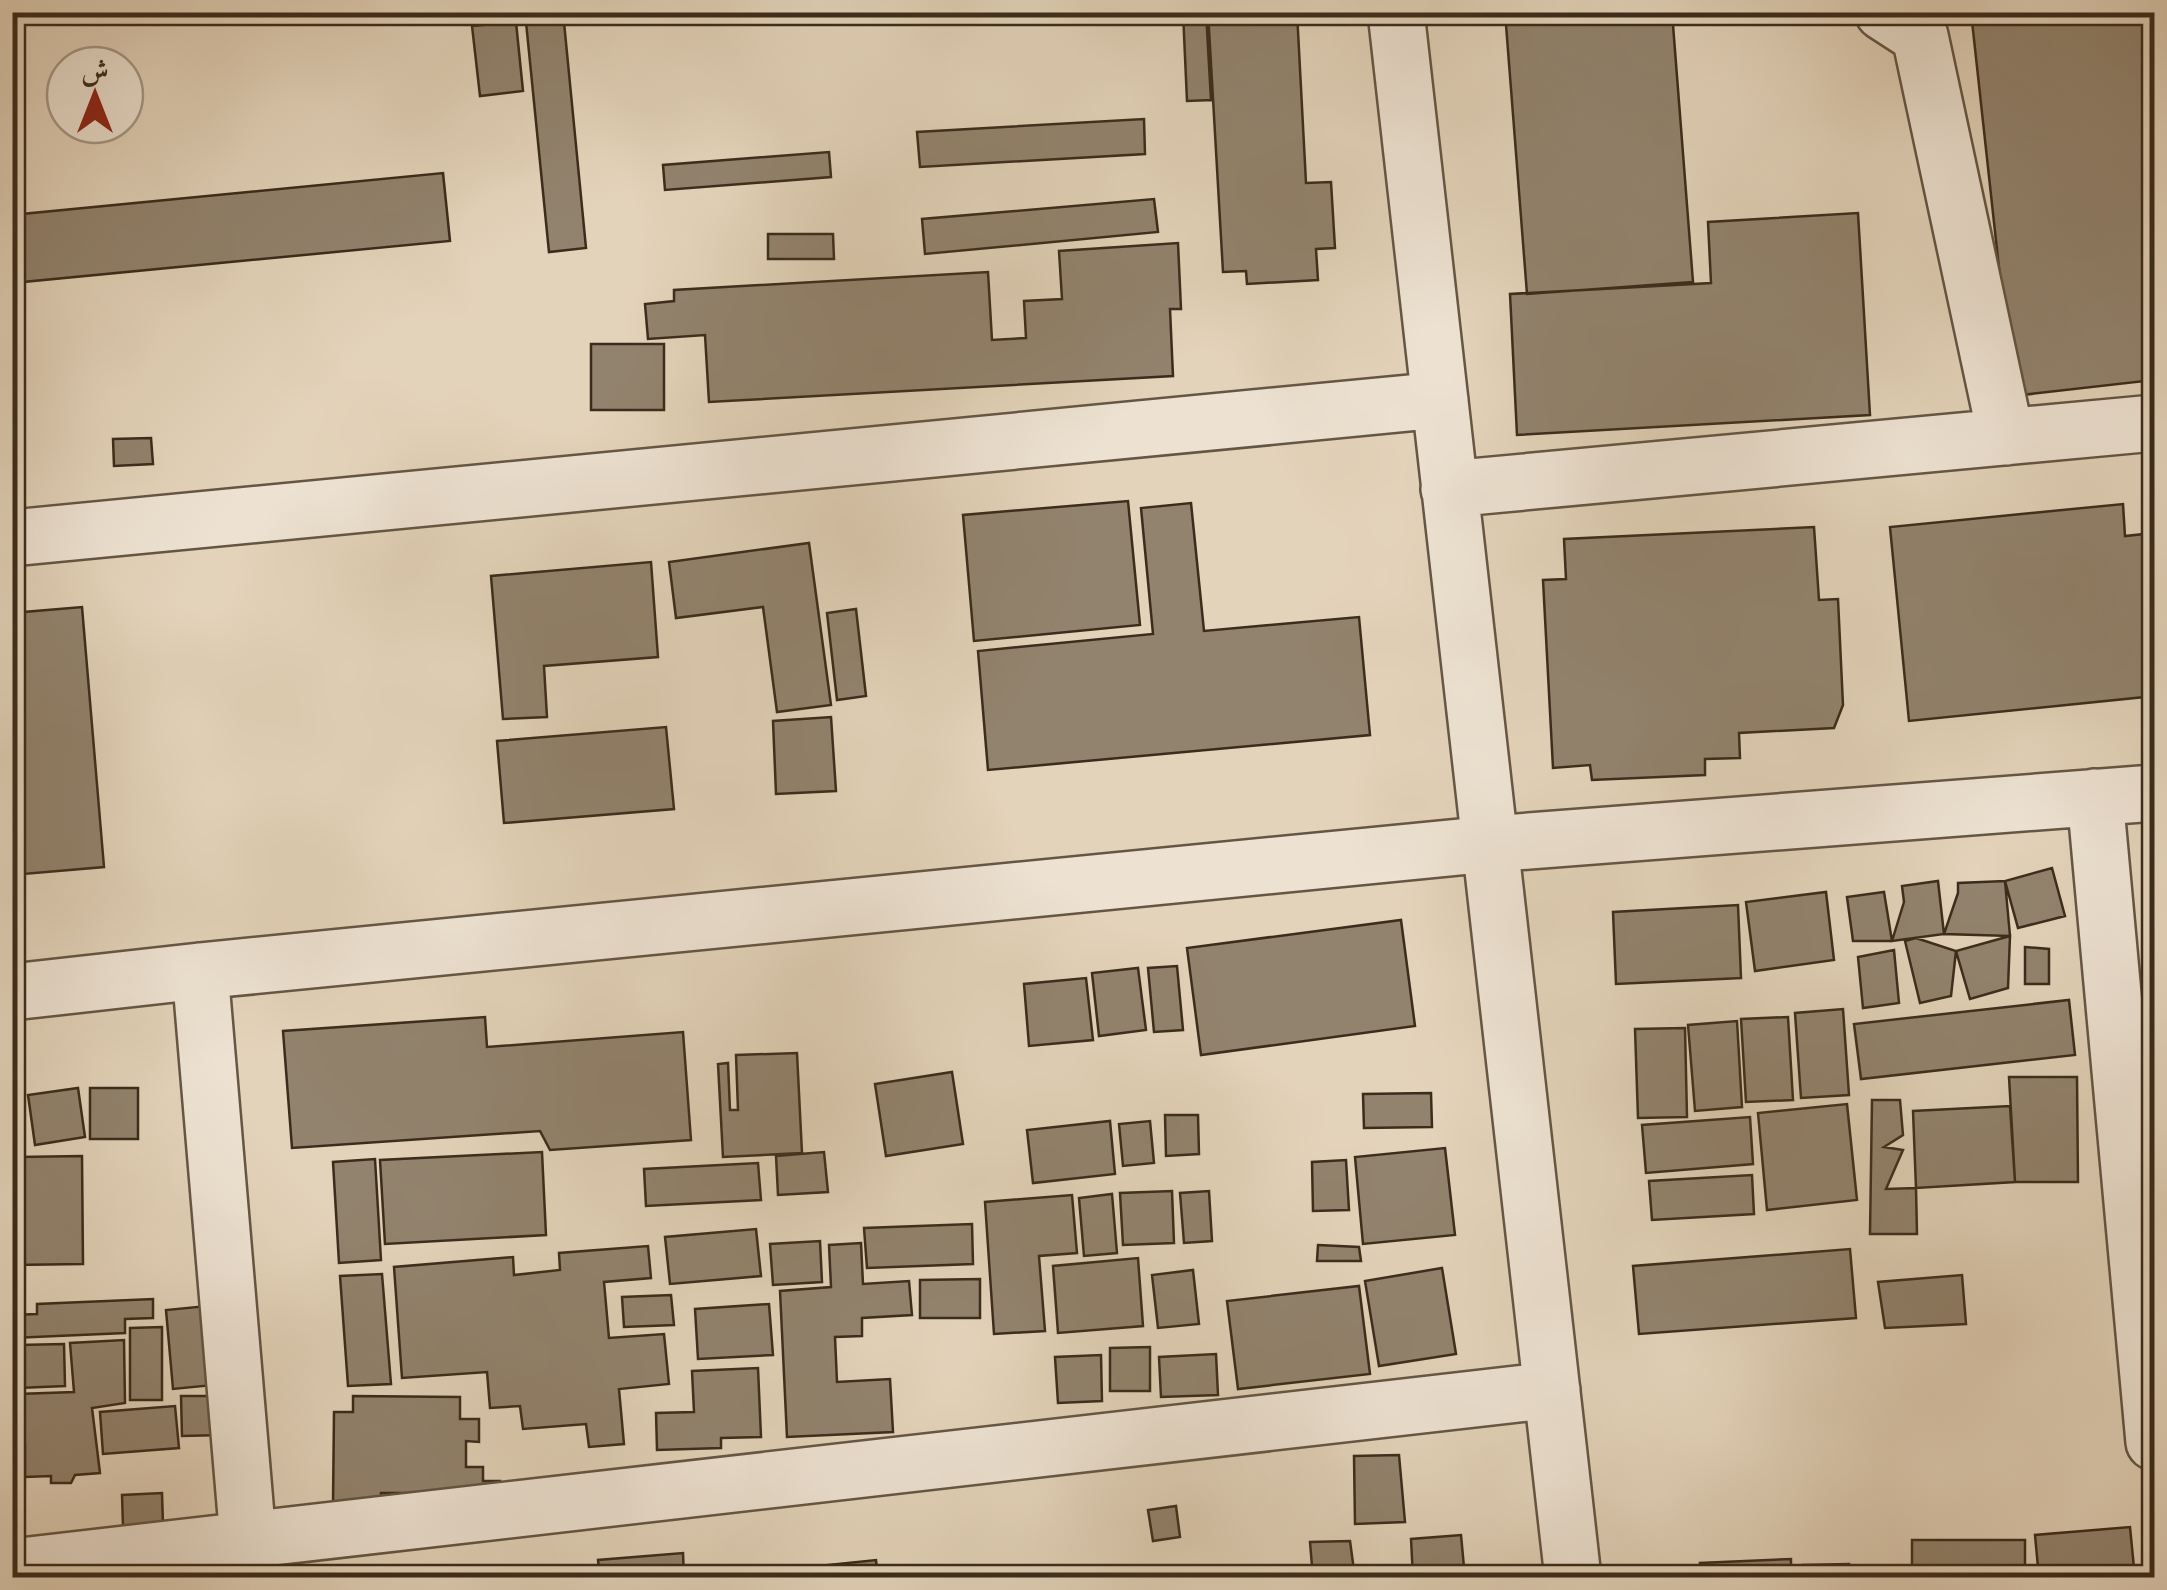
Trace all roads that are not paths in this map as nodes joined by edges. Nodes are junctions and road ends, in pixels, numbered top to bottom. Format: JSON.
{"nodes":[{"id":1,"x":1396,"y":12,"type":"edge"},
{"id":2,"x":1884,"y":12,"type":"edge"},
{"id":3,"x":1440,"y":400,"type":"junction"},
{"id":4,"x":2154,"y":423,"type":"edge"},
{"id":5,"x":2006,"y":437,"type":"junction"},
{"id":6,"x":1449,"y":489,"type":"junction"},
{"id":7,"x":12,"y":538,"type":"edge"},
{"id":8,"x":2154,"y":793,"type":"edge"},
{"id":9,"x":2095,"y":797,"type":"junction"},
{"id":10,"x":1490,"y":844,"type":"junction"},
{"id":11,"x":200,"y":971,"type":"junction"},
{"id":12,"x":12,"y":992,"type":"edge"},
{"id":13,"x":1552,"y":1390,"type":"junction"},
{"id":14,"x":2154,"y":1442,"type":"edge"},
{"id":15,"x":249,"y":1559,"type":"edge"},
{"id":16,"x":12,"y":1567,"type":"edge"},
{"id":17,"x":1573,"y":1578,"type":"edge"}],
"edges":[{"from":1,"to":3,"type":"street"},
{"from":2,"to":5,"type":"street"},
{"from":3,"to":6,"type":"street"},
{"from":3,"to":7,"type":"street"},
{"from":4,"to":5,"type":"street"},
{"from":5,"to":6,"type":"street"},
{"from":6,"to":10,"type":"street"},
{"from":8,"to":9,"type":"street"},
{"from":9,"to":10,"type":"street"},
{"from":9,"to":14,"type":"street"},
{"from":10,"to":11,"type":"street"},
{"from":10,"to":13,"type":"street"},
{"from":11,"to":12,"type":"street"},
{"from":11,"to":15,"type":"street"},
{"from":13,"to":15,"type":"street"},
{"from":13,"to":17,"type":"street"},
{"from":15,"to":16,"type":"street"}]}
